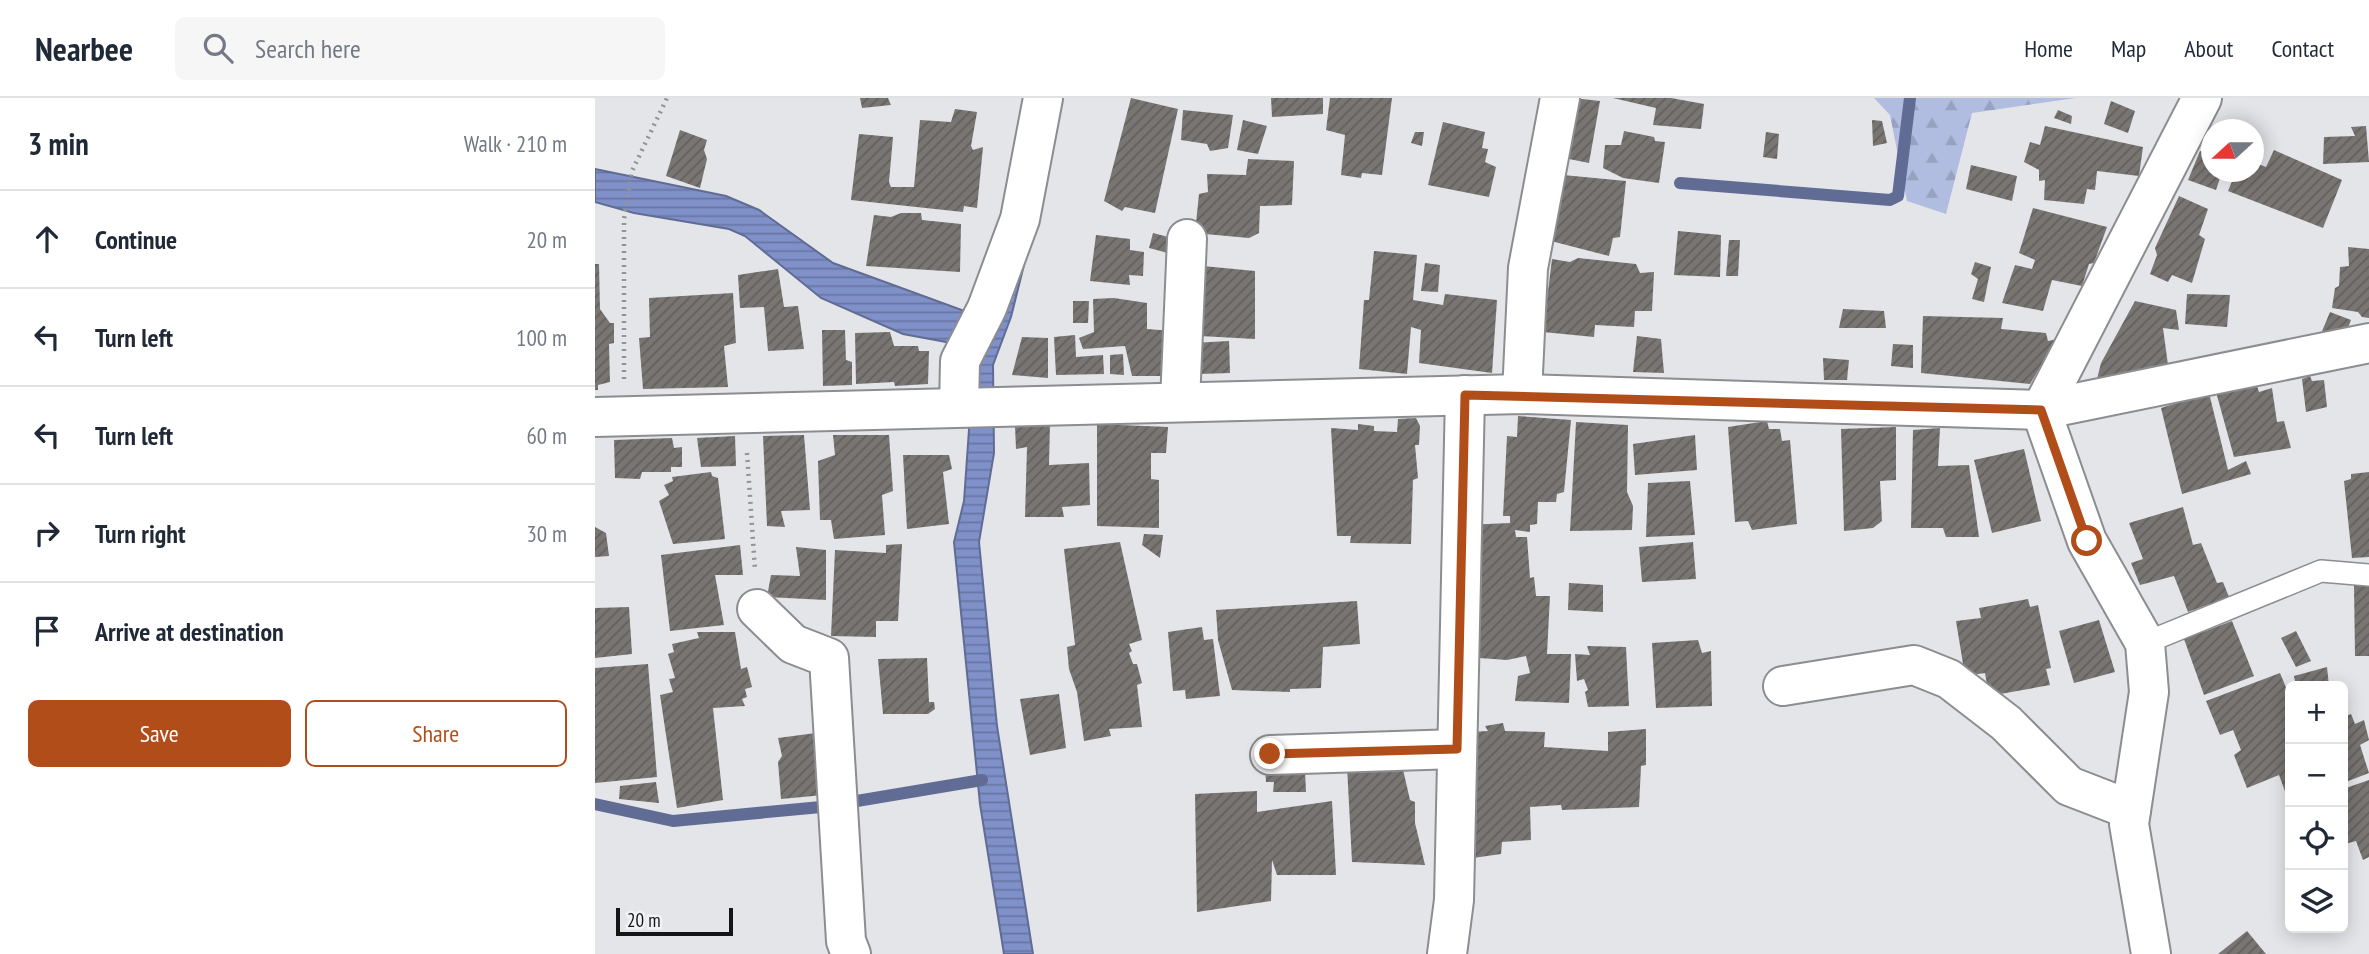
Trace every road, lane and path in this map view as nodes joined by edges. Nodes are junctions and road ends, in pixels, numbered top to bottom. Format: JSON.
{"nodes":[{"id":1,"x":667,"y":98,"type":"edge"},
{"id":2,"x":1042,"y":98,"type":"edge"},
{"id":3,"x":1560,"y":98,"type":"edge"},
{"id":4,"x":2202,"y":98,"type":"edge"},
{"id":5,"x":1187,"y":239,"type":"dead end"},
{"id":6,"x":2368,"y":345,"type":"edge"},
{"id":7,"x":1522,"y":394,"type":"junction"},
{"id":8,"x":1465,"y":395,"type":"junction"},
{"id":9,"x":1180,"y":402,"type":"junction"},
{"id":10,"x":959,"y":407,"type":"junction"},
{"id":11,"x":2041,"y":410,"type":"junction"},
{"id":12,"x":745,"y":412,"type":"junction"},
{"id":13,"x":609,"y":417,"type":"edge"},
{"id":14,"x":2369,"y":575,"type":"edge"},
{"id":15,"x":757,"y":609,"type":"joint"},
{"id":16,"x":2145,"y":643,"type":"junction"},
{"id":17,"x":1783,"y":686,"type":"dead end"},
{"id":18,"x":1457,"y":749,"type":"junction"},
{"id":19,"x":1270,"y":754,"type":"dead end"},
{"id":20,"x":2131,"y":810,"type":"junction"},
{"id":21,"x":851,"y":954,"type":"edge"},
{"id":22,"x":1447,"y":954,"type":"edge"},
{"id":23,"x":2151,"y":954,"type":"edge"}],
"edges":[{"from":1,"to":13,"type":"path"},
{"from":2,"to":10,"type":"street"},
{"from":3,"to":7,"type":"street"},
{"from":4,"to":11,"type":"street"},
{"from":5,"to":9,"type":"street"},
{"from":6,"to":11,"type":"street"},
{"from":7,"to":8,"type":"street"},
{"from":7,"to":11,"type":"street"},
{"from":8,"to":9,"type":"street"},
{"from":8,"to":18,"type":"street"},
{"from":9,"to":10,"type":"street"},
{"from":10,"to":12,"type":"street"},
{"from":11,"to":16,"type":"street"},
{"from":12,"to":13,"type":"street"},
{"from":12,"to":15,"type":"path"},
{"from":14,"to":16,"type":"lane"},
{"from":15,"to":21,"type":"street"},
{"from":16,"to":20,"type":"street"},
{"from":17,"to":20,"type":"street"},
{"from":18,"to":19,"type":"street"},
{"from":18,"to":22,"type":"street"},
{"from":20,"to":23,"type":"street"}]}
